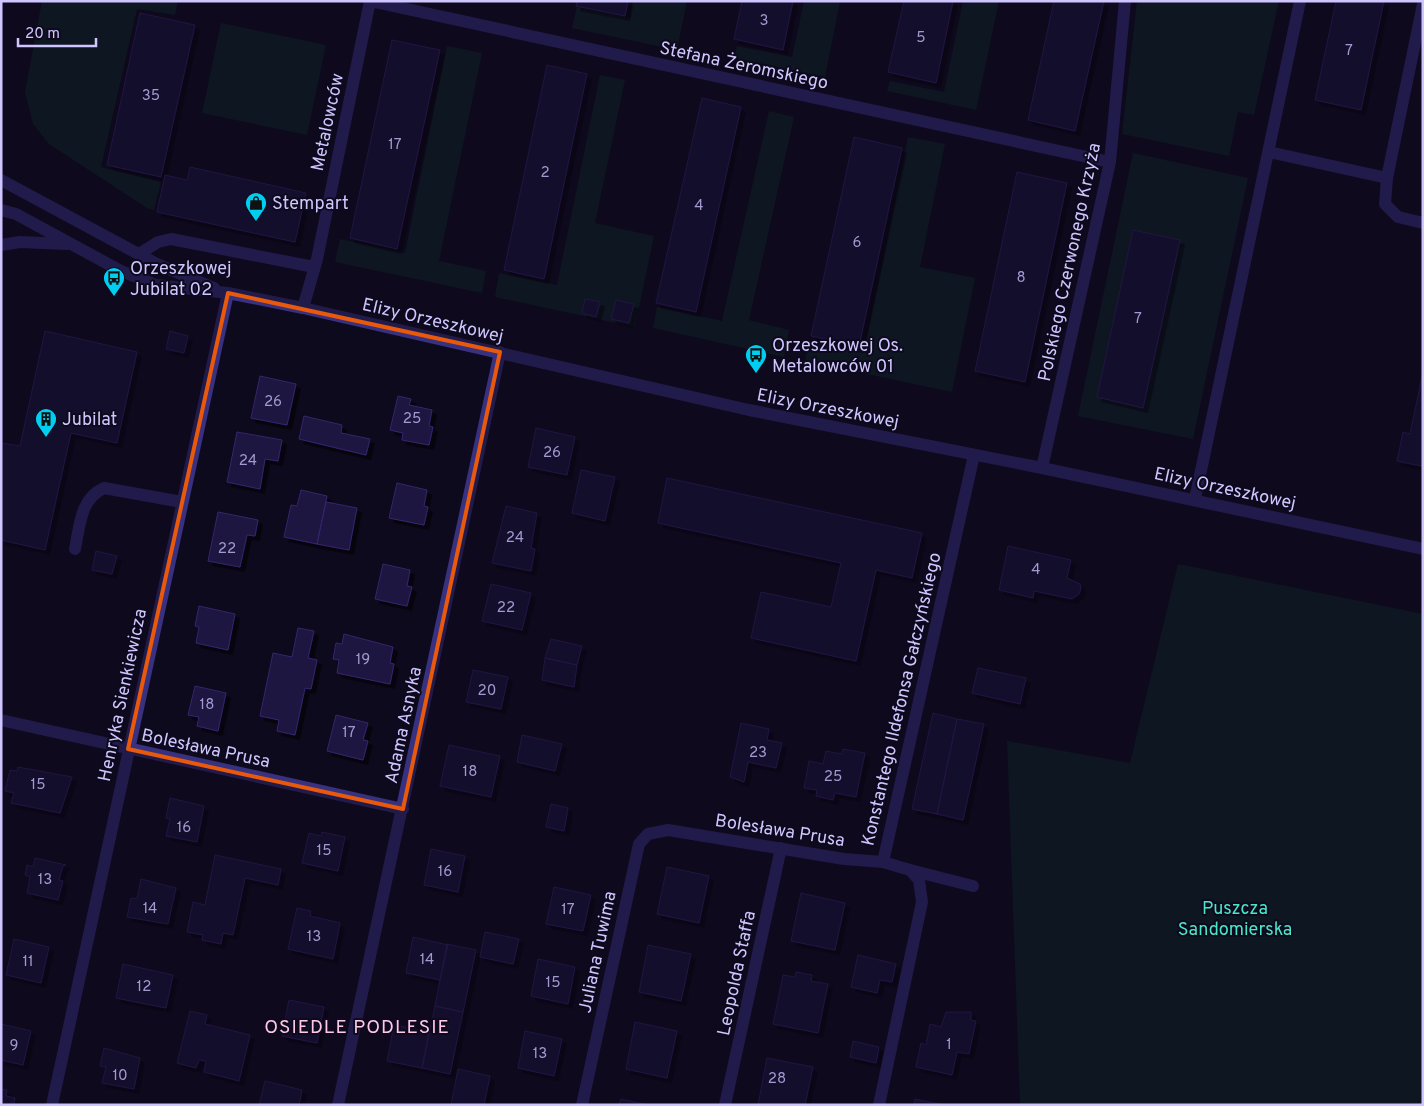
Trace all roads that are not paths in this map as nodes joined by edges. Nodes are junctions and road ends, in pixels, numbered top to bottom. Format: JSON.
{"nodes":[{"id":1,"x":370,"y":1,"type":"edge"},
{"id":2,"x":1125,"y":1,"type":"edge"},
{"id":3,"x":1300,"y":1,"type":"edge"},
{"id":4,"x":1423,"y":4,"type":"edge"},
{"id":5,"x":1269,"y":152,"type":"junction"},
{"id":6,"x":1110,"y":162,"type":"junction"},
{"id":7,"x":1387,"y":178,"type":"junction"},
{"id":8,"x":1,"y":180,"type":"edge"},
{"id":9,"x":1,"y":210,"type":"edge"},
{"id":10,"x":1423,"y":223,"type":"edge"},
{"id":11,"x":1,"y":245,"type":"edge"},
{"id":12,"x":72,"y":245,"type":"junction"},
{"id":13,"x":139,"y":254,"type":"junction"},
{"id":14,"x":314,"y":267,"type":"junction"},
{"id":15,"x":228,"y":293,"type":"junction"},
{"id":16,"x":303,"y":308,"type":"junction"},
{"id":17,"x":500,"y":352,"type":"junction"},
{"id":18,"x":974,"y":455,"type":"junction"},
{"id":19,"x":1042,"y":468,"type":"junction"},
{"id":20,"x":1195,"y":500,"type":"junction"},
{"id":21,"x":182,"y":502,"type":"junction"},
{"id":22,"x":76,"y":549,"type":"dead end"},
{"id":23,"x":1423,"y":549,"type":"edge"},
{"id":24,"x":1,"y":720,"type":"edge"},
{"id":25,"x":128,"y":748,"type":"junction"},
{"id":26,"x":403,"y":809,"type":"junction"},
{"id":27,"x":672,"y":830,"type":"joint"},
{"id":28,"x":781,"y":848,"type":"junction"},
{"id":29,"x":883,"y":862,"type":"junction"},
{"id":30,"x":910,"y":870,"type":"junction"},
{"id":31,"x":973,"y":886,"type":"dead end"},
{"id":32,"x":52,"y":1105,"type":"edge"},
{"id":33,"x":338,"y":1105,"type":"edge"},
{"id":34,"x":582,"y":1105,"type":"edge"},
{"id":35,"x":725,"y":1105,"type":"edge"},
{"id":36,"x":879,"y":1105,"type":"edge"}],
"edges":[{"from":1,"to":6,"type":"street","name":"Stefana Żeromskiego"},
{"from":1,"to":14,"type":"street","name":"Metalowców"},
{"from":2,"to":6,"type":"street","name":"Polskiego Czerwonego Krzyża"},
{"from":3,"to":5,"type":"street"},
{"from":4,"to":7,"type":"street"},
{"from":5,"to":7,"type":"street"},
{"from":5,"to":20,"type":"street"},
{"from":6,"to":19,"type":"street","name":"Polskiego Czerwonego Krzyża"},
{"from":7,"to":10,"type":"street"},
{"from":8,"to":13,"type":"street","name":"Elizy Orzeszkowej"},
{"from":9,"to":12,"type":"street","name":"Elizy Orzeszkowej"},
{"from":11,"to":12,"type":"street"},
{"from":12,"to":15,"type":"street","name":"Elizy Orzeszkowej"},
{"from":13,"to":14,"type":"street"},
{"from":13,"to":15,"type":"street","name":"Elizy Orzeszkowej"},
{"from":14,"to":16,"type":"street","name":"Metalowców"},
{"from":15,"to":16,"type":"street","name":"Elizy Orzeszkowej"},
{"from":15,"to":21,"type":"street","name":"Henryka Sienkiewicza"},
{"from":16,"to":17,"type":"street","name":"Elizy Orzeszkowej"},
{"from":17,"to":18,"type":"street","name":"Elizy Orzeszkowej"},
{"from":17,"to":26,"type":"street","name":"Adama Asnyka"},
{"from":18,"to":19,"type":"street","name":"Elizy Orzeszkowej"},
{"from":18,"to":29,"type":"street","name":"Konstantego Ildefonsa Gałczyńskiego"},
{"from":19,"to":20,"type":"street","name":"Elizy Orzeszkowej"},
{"from":20,"to":23,"type":"street","name":"Elizy Orzeszkowej"},
{"from":21,"to":22,"type":"street"},
{"from":21,"to":25,"type":"street","name":"Henryka Sienkiewicza"},
{"from":24,"to":25,"type":"street","name":"Bolesława Prusa"},
{"from":25,"to":26,"type":"street","name":"Bolesława Prusa"},
{"from":25,"to":32,"type":"street","name":"Henryka Sienkiewicza"},
{"from":26,"to":33,"type":"street","name":"Adama Asnyka"},
{"from":27,"to":28,"type":"street","name":"Bolesława Prusa"},
{"from":27,"to":34,"type":"street","name":"Juliana Tuwima"},
{"from":28,"to":29,"type":"street","name":"Bolesława Prusa"},
{"from":28,"to":35,"type":"street","name":"Leopolda Staffa"},
{"from":29,"to":30,"type":"street","name":"Konstantego Ildefonsa Gałczyńskiego"},
{"from":30,"to":31,"type":"street","name":"Konstantego Ildefonsa Gałczyńskiego"},
{"from":30,"to":36,"type":"street"}]}
